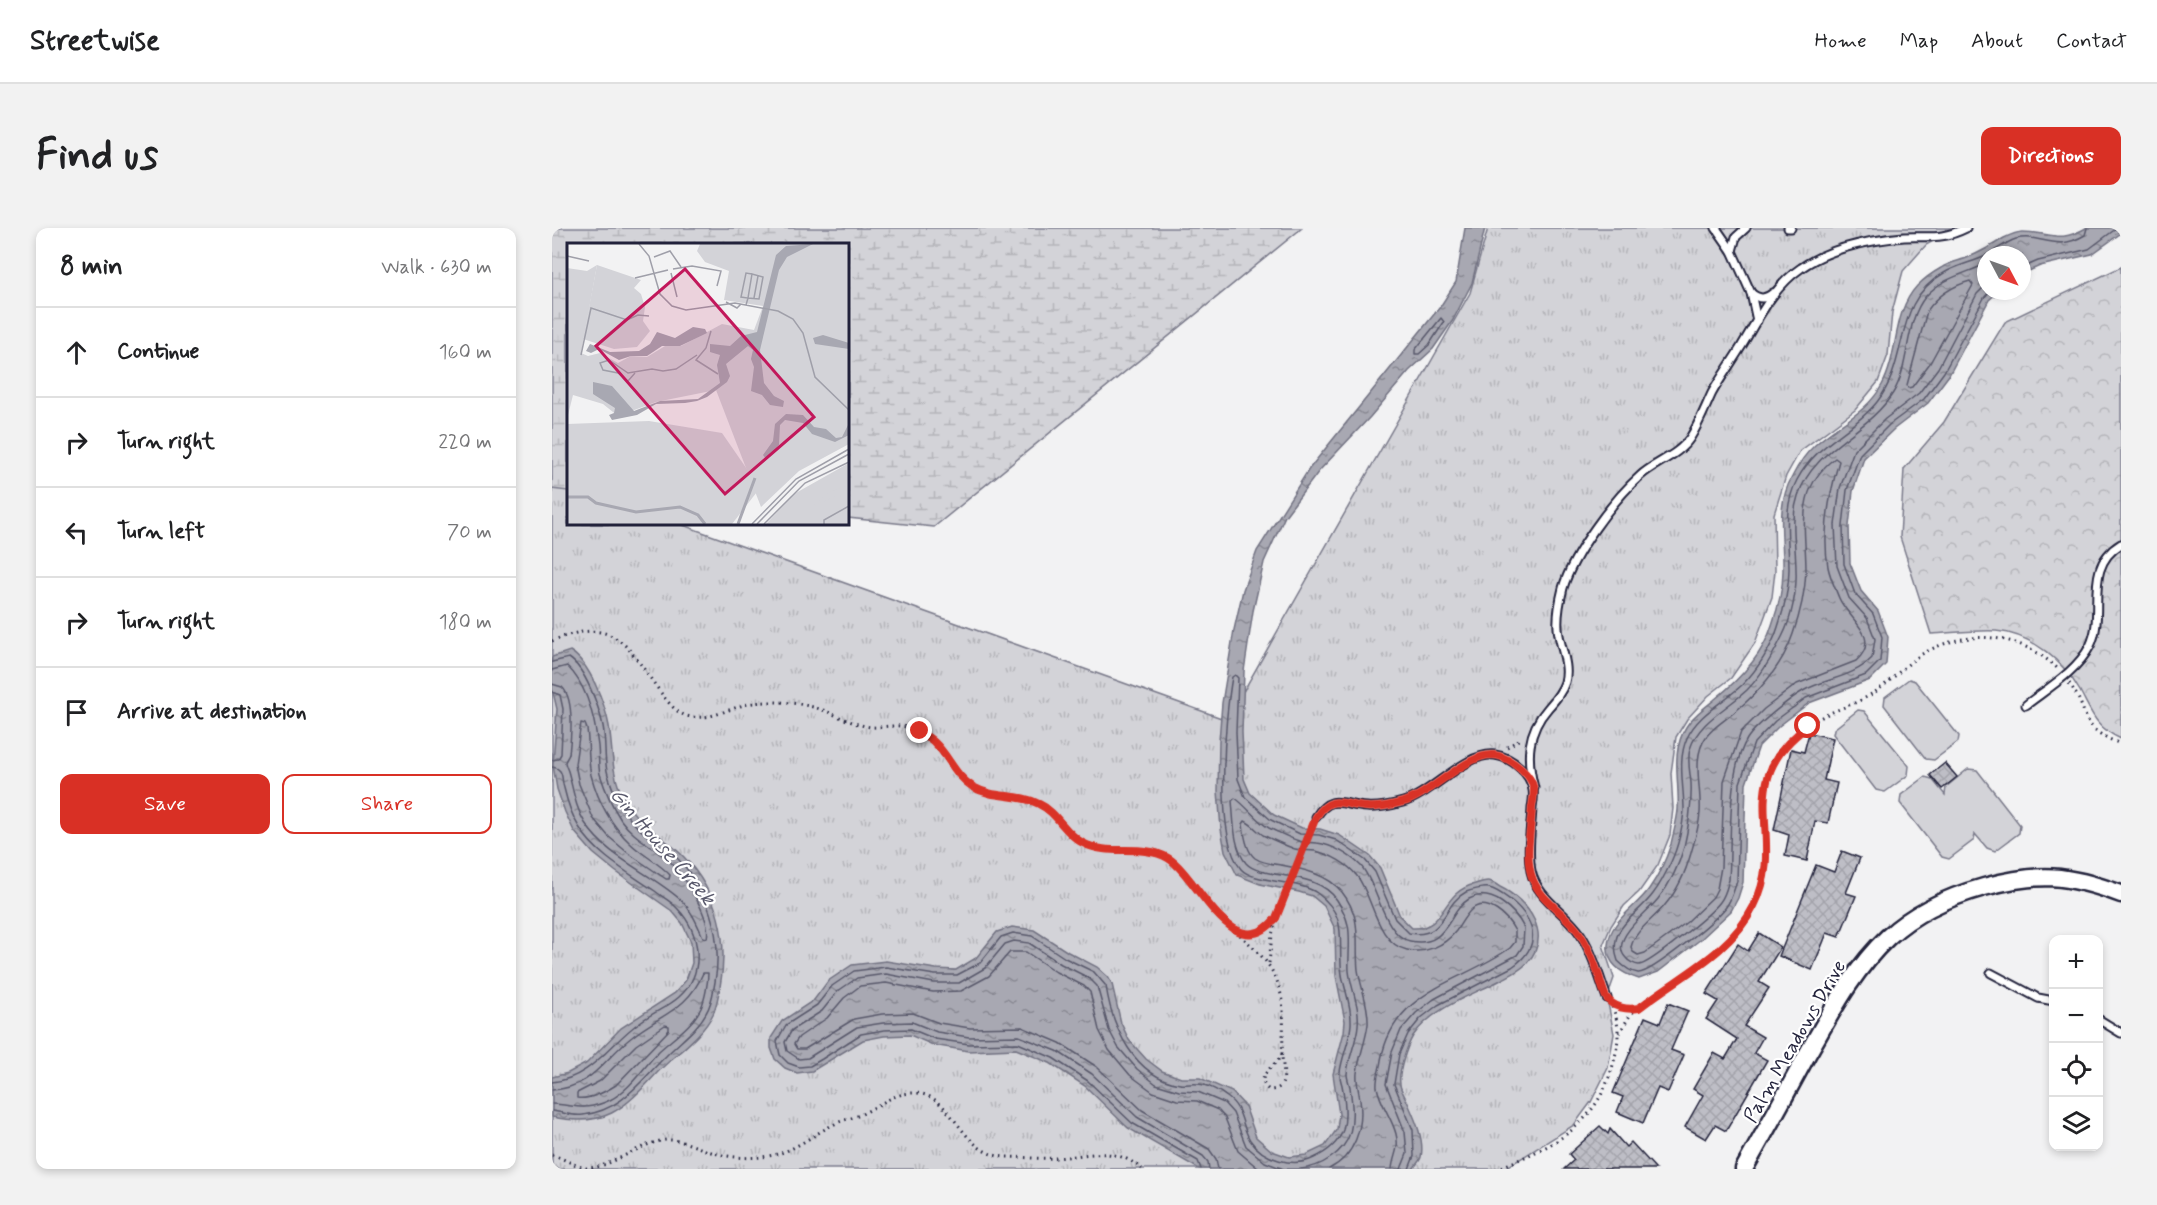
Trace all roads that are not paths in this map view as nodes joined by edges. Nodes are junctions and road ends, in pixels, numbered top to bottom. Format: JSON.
{"nodes":[{"id":1,"x":1716,"y":228,"type":"edge"},
{"id":2,"x":1746,"y":228,"type":"edge"},
{"id":3,"x":1966,"y":228,"type":"edge"},
{"id":4,"x":1732,"y":250,"type":"junction"},
{"id":5,"x":1775,"y":291,"type":"junction"},
{"id":6,"x":1751,"y":293,"type":"junction"},
{"id":7,"x":1757,"y":321,"type":"junction"},
{"id":8,"x":2121,"y":544,"type":"edge"},
{"id":9,"x":2026,"y":705,"type":"dead end"},
{"id":10,"x":1534,"y":788,"type":"junction"},
{"id":11,"x":1316,"y":817,"type":"road end"},
{"id":12,"x":2121,"y":894,"type":"edge"},
{"id":13,"x":1991,"y":973,"type":"dead end"},
{"id":14,"x":1607,"y":998,"type":"road end"},
{"id":15,"x":2049,"y":1000,"type":"edge"},
{"id":16,"x":2103,"y":1022,"type":"edge"},
{"id":17,"x":2121,"y":1033,"type":"edge"},
{"id":18,"x":1744,"y":1169,"type":"edge"}],
"edges":[{"from":1,"to":4,"type":"lane"},
{"from":2,"to":4,"type":"lane"},
{"from":3,"to":5,"type":"lane"},
{"from":4,"to":6,"type":"lane"},
{"from":5,"to":6,"type":"lane"},
{"from":5,"to":7,"type":"lane"},
{"from":6,"to":7,"type":"lane"},
{"from":7,"to":10,"type":"lane"},
{"from":8,"to":9,"type":"lane"},
{"from":10,"to":11,"type":"lane"},
{"from":10,"to":14,"type":"lane"},
{"from":12,"to":18,"type":"street","name":"Palm Meadows Drive"},
{"from":13,"to":15,"type":"lane"},
{"from":16,"to":17,"type":"lane"}]}
